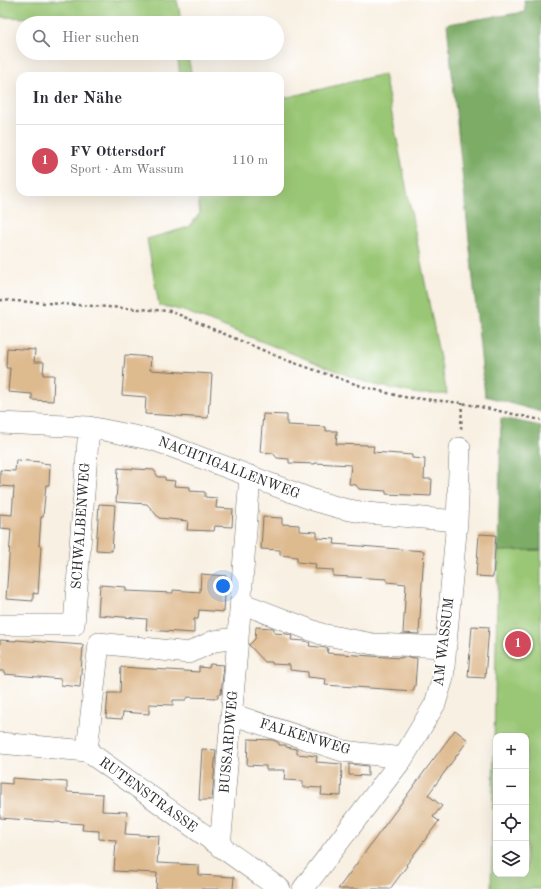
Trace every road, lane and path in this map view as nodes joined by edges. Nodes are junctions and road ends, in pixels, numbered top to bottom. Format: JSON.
{"nodes":[{"id":1,"x":0,"y":300,"type":"edge"},
{"id":2,"x":462,"y":403,"type":"junction"},
{"id":3,"x":541,"y":420,"type":"edge"},
{"id":4,"x":0,"y":423,"type":"edge"},
{"id":5,"x":89,"y":427,"type":"junction"},
{"id":6,"x":460,"y":448,"type":"joint"},
{"id":7,"x":250,"y":476,"type":"junction"},
{"id":8,"x":457,"y":521,"type":"junction"},
{"id":9,"x":241,"y":603,"type":"junction"},
{"id":10,"x":0,"y":625,"type":"edge"},
{"id":11,"x":74,"y":625,"type":"junction"},
{"id":12,"x":238,"y":638,"type":"junction"},
{"id":13,"x":99,"y":643,"type":"junction"},
{"id":14,"x":446,"y":647,"type":"junction"},
{"id":15,"x":231,"y":714,"type":"junction"},
{"id":16,"x":0,"y":743,"type":"edge"},
{"id":17,"x":87,"y":751,"type":"junction"},
{"id":18,"x":403,"y":758,"type":"junction"},
{"id":19,"x":220,"y":847,"type":"junction"},
{"id":20,"x":280,"y":889,"type":"edge"},
{"id":21,"x":303,"y":889,"type":"edge"}],
"edges":[{"from":1,"to":2,"type":"path"},
{"from":2,"to":3,"type":"path"},
{"from":2,"to":6,"type":"path"},
{"from":4,"to":5,"type":"street","name":"NACHTIGALLENWEG"},
{"from":5,"to":7,"type":"street","name":"NACHTIGALLENWEG"},
{"from":5,"to":11,"type":"street","name":"SCHWALBENWEG"},
{"from":6,"to":8,"type":"street","name":"AM WASSUM"},
{"from":7,"to":8,"type":"street","name":"NACHTIGALLENWEG"},
{"from":7,"to":9,"type":"street","name":"BUSSARDWEG"},
{"from":8,"to":14,"type":"street","name":"AM WASSUM"},
{"from":9,"to":12,"type":"street","name":"BUSSARDWEG"},
{"from":9,"to":14,"type":"street"},
{"from":10,"to":11,"type":"street"},
{"from":11,"to":13,"type":"street"},
{"from":12,"to":13,"type":"street"},
{"from":12,"to":15,"type":"street","name":"BUSSARDWEG"},
{"from":13,"to":17,"type":"street"},
{"from":14,"to":18,"type":"street","name":"AM WASSUM"},
{"from":15,"to":18,"type":"street","name":"FALKENWEG"},
{"from":15,"to":19,"type":"street","name":"BUSSARDWEG"},
{"from":16,"to":17,"type":"street","name":"RUTENSTRASSE"},
{"from":17,"to":19,"type":"street","name":"RUTENSTRASSE"},
{"from":18,"to":21,"type":"street","name":"AM WASSUM"},
{"from":19,"to":20,"type":"street","name":"RUTENSTRASSE"}]}
